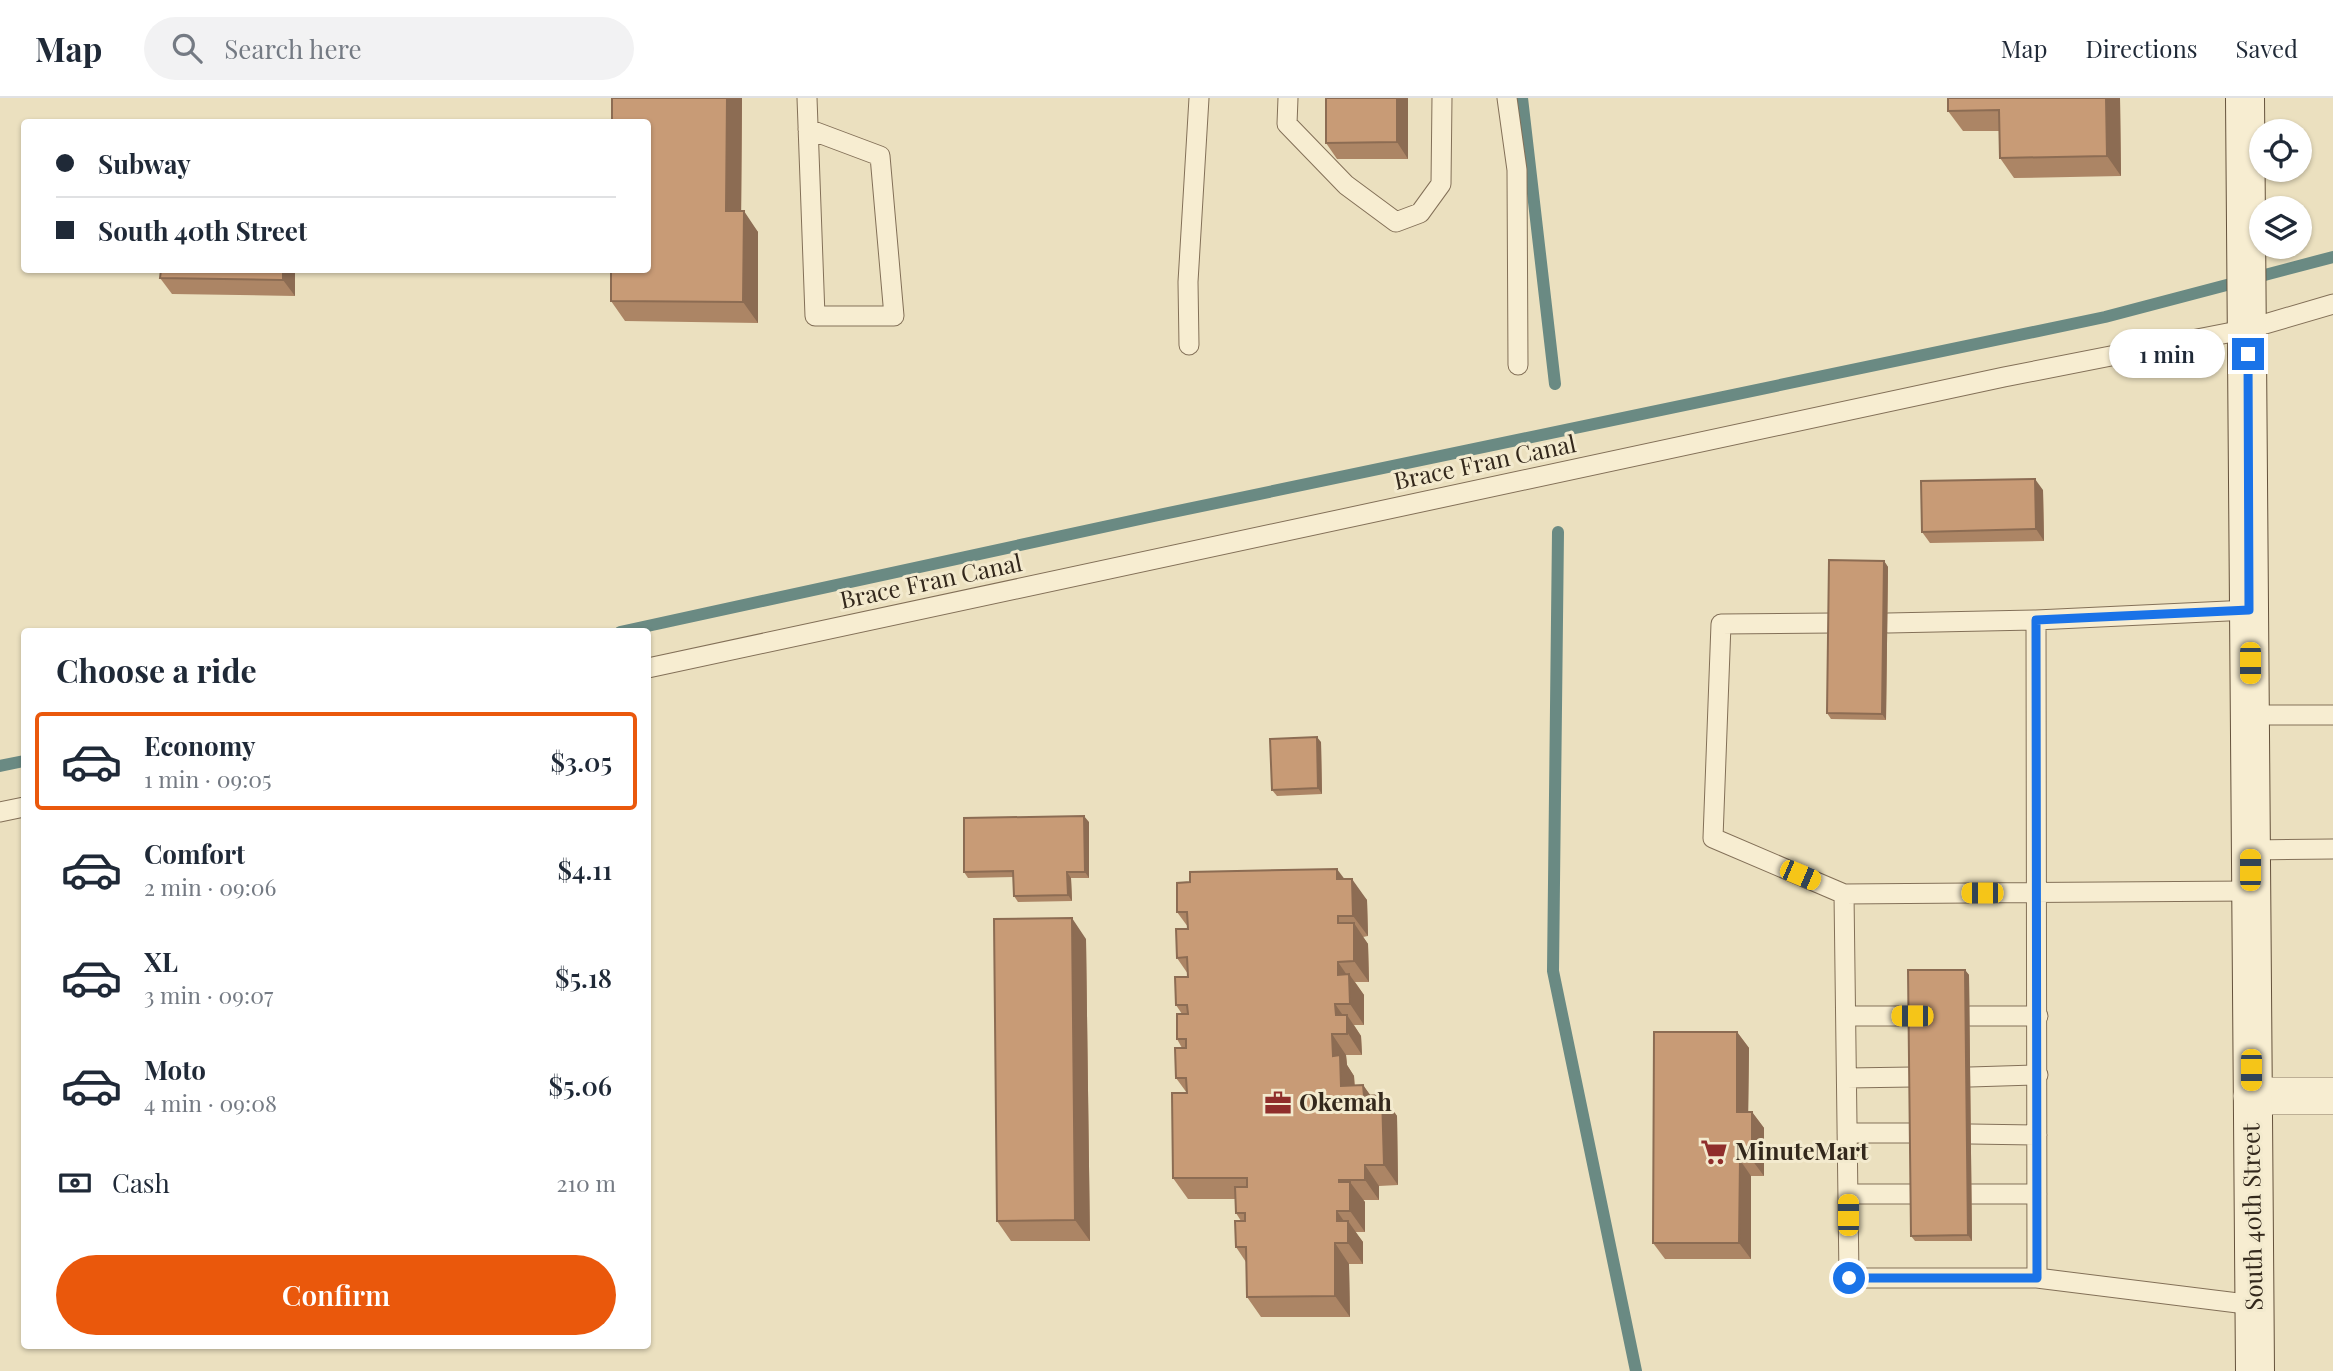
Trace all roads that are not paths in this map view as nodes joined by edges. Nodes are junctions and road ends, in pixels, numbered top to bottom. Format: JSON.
{"nodes":[{"id":1,"x":807,"y":98,"type":"edge"},
{"id":2,"x":1199,"y":98,"type":"edge"},
{"id":3,"x":1288,"y":98,"type":"edge"},
{"id":4,"x":1442,"y":98,"type":"edge"},
{"id":5,"x":1507,"y":98,"type":"edge"},
{"id":6,"x":2245,"y":98,"type":"edge"},
{"id":7,"x":808,"y":129,"type":"junction"},
{"id":8,"x":2333,"y":304,"type":"edge"},
{"id":9,"x":2248,"y":326,"type":"junction"},
{"id":10,"x":1189,"y":345,"type":"dead end"},
{"id":11,"x":1518,"y":365,"type":"dead end"},
{"id":12,"x":2249,"y":610,"type":"junction"},
{"id":13,"x":2036,"y":620,"type":"junction"},
{"id":14,"x":1833,"y":623,"type":"edge"},
{"id":15,"x":1888,"y":623,"type":"dead end"},
{"id":16,"x":651,"y":667,"type":"edge"},
{"id":17,"x":2250,"y":715,"type":"junction"},
{"id":18,"x":2333,"y":715,"type":"edge"},
{"id":19,"x":21,"y":808,"type":"edge"},
{"id":20,"x":0,"y":812,"type":"edge"},
{"id":21,"x":2333,"y":849,"type":"edge"},
{"id":22,"x":2250,"y":850,"type":"junction"},
{"id":23,"x":2250,"y":891,"type":"junction"},
{"id":24,"x":2038,"y":893,"type":"junction"},
{"id":25,"x":1844,"y":894,"type":"junction"},
{"id":26,"x":1846,"y":1016,"type":"junction"},
{"id":27,"x":1912,"y":1016,"type":"edge"},
{"id":28,"x":1970,"y":1016,"type":"dead end"},
{"id":29,"x":2038,"y":1016,"type":"junction"},
{"id":30,"x":2038,"y":1075,"type":"junction"},
{"id":31,"x":1913,"y":1077,"type":"edge"},
{"id":32,"x":1970,"y":1077,"type":"dead end"},
{"id":33,"x":1847,"y":1078,"type":"junction"},
{"id":34,"x":2252,"y":1096,"type":"junction"},
{"id":35,"x":2333,"y":1096,"type":"edge"},
{"id":36,"x":1847,"y":1133,"type":"junction"},
{"id":37,"x":1913,"y":1133,"type":"edge"},
{"id":38,"x":1971,"y":1134,"type":"dead end"},
{"id":39,"x":2037,"y":1135,"type":"junction"},
{"id":40,"x":1848,"y":1194,"type":"junction"},
{"id":41,"x":1914,"y":1194,"type":"edge"},
{"id":42,"x":1971,"y":1194,"type":"edge"},
{"id":43,"x":2037,"y":1194,"type":"junction"},
{"id":44,"x":2037,"y":1278,"type":"junction"},
{"id":45,"x":2255,"y":1305,"type":"junction"},
{"id":46,"x":2255,"y":1371,"type":"edge"}],
"edges":[{"from":1,"to":7,"type":"lane"},
{"from":2,"to":10,"type":"lane"},
{"from":3,"to":4,"type":"lane"},
{"from":5,"to":11,"type":"lane"},
{"from":6,"to":9,"type":"main road","name":"South 40th Street"},
{"from":7,"to":7,"type":"lane"},
{"from":8,"to":9,"type":"lane","name":"Brace Fran Canal"},
{"from":9,"to":12,"type":"main road","name":"South 40th Street"},
{"from":9,"to":16,"type":"lane","name":"Brace Fran Canal"},
{"from":12,"to":13,"type":"lane"},
{"from":12,"to":17,"type":"main road","name":"South 40th Street"},
{"from":13,"to":15,"type":"lane"},
{"from":13,"to":24,"type":"lane"},
{"from":14,"to":25,"type":"lane"},
{"from":17,"to":18,"type":"lane"},
{"from":17,"to":22,"type":"main road","name":"South 40th Street"},
{"from":19,"to":20,"type":"lane"},
{"from":21,"to":22,"type":"lane"},
{"from":22,"to":23,"type":"main road","name":"South 40th Street"},
{"from":23,"to":24,"type":"lane"},
{"from":23,"to":34,"type":"main road","name":"South 40th Street"},
{"from":24,"to":25,"type":"lane"},
{"from":24,"to":29,"type":"lane"},
{"from":25,"to":26,"type":"lane"},
{"from":26,"to":27,"type":"lane"},
{"from":26,"to":33,"type":"lane"},
{"from":28,"to":29,"type":"lane"},
{"from":29,"to":30,"type":"lane"},
{"from":30,"to":32,"type":"lane"},
{"from":30,"to":39,"type":"lane"},
{"from":31,"to":33,"type":"lane"},
{"from":33,"to":36,"type":"lane"},
{"from":34,"to":35,"type":"street"},
{"from":34,"to":45,"type":"main road","name":"South 40th Street"},
{"from":36,"to":37,"type":"lane"},
{"from":36,"to":40,"type":"lane"},
{"from":38,"to":39,"type":"lane"},
{"from":39,"to":43,"type":"lane"},
{"from":40,"to":41,"type":"lane"},
{"from":40,"to":44,"type":"lane"},
{"from":42,"to":43,"type":"lane"},
{"from":43,"to":44,"type":"lane"},
{"from":44,"to":45,"type":"lane"},
{"from":45,"to":46,"type":"main road","name":"South 40th Street"}]}
